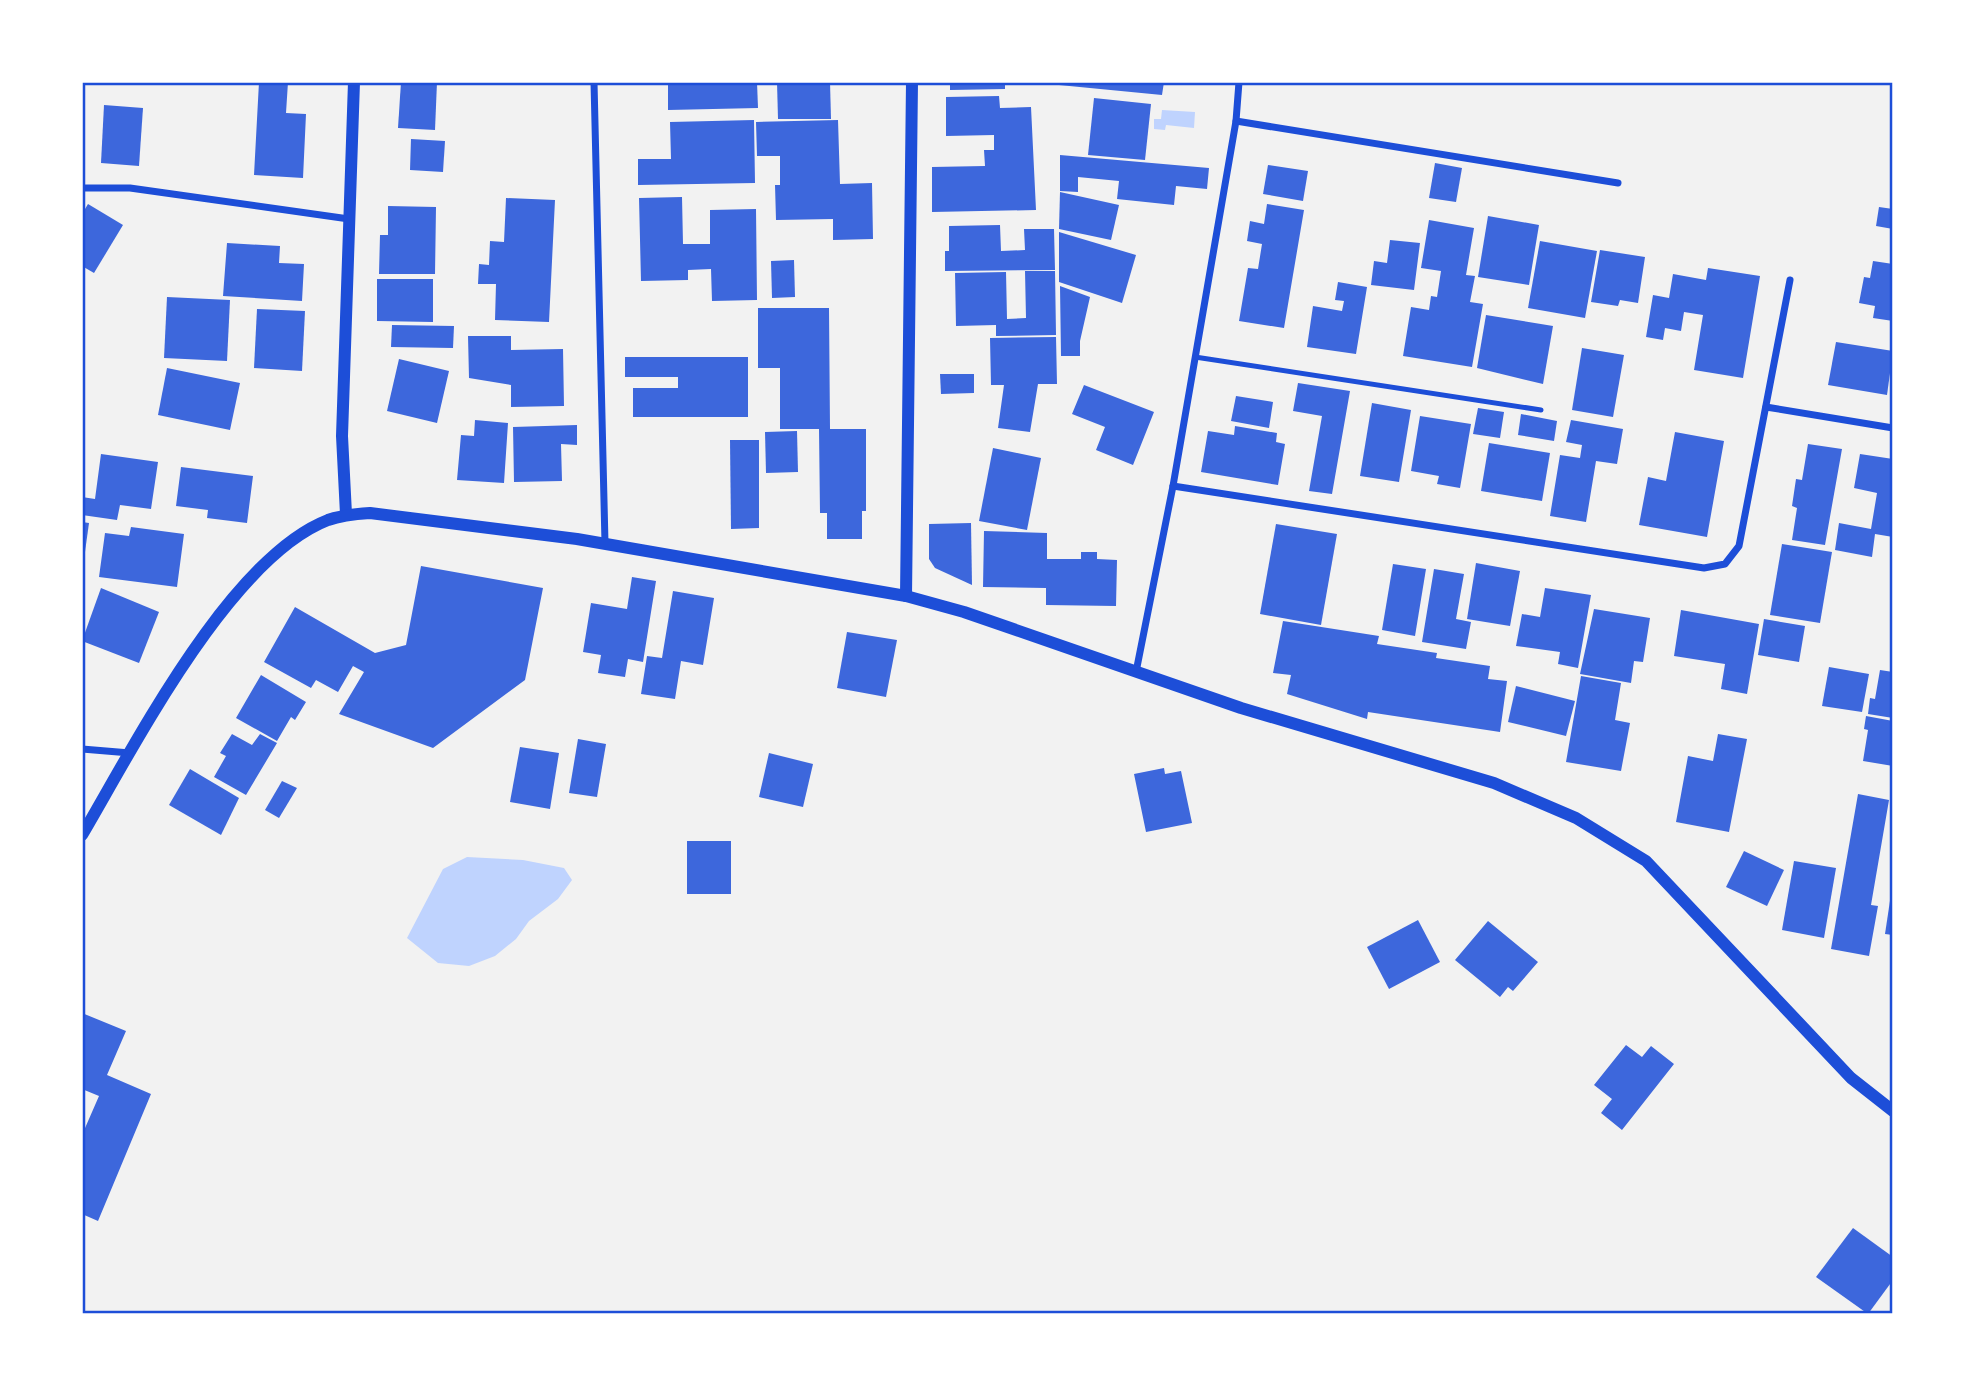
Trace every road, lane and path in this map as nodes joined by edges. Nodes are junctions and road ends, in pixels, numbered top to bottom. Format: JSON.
{"nodes":[{"id":1,"x":354,"y":82,"type":"edge"},
{"id":2,"x":594,"y":82,"type":"edge"},
{"id":3,"x":912,"y":82,"type":"edge"},
{"id":4,"x":1239,"y":82,"type":"edge"},
{"id":5,"x":1236,"y":121,"type":"junction"},
{"id":6,"x":1618,"y":183,"type":"dead end"},
{"id":7,"x":82,"y":188,"type":"edge"},
{"id":8,"x":349,"y":219,"type":"junction"},
{"id":9,"x":1790,"y":280,"type":"dead end"},
{"id":10,"x":1195,"y":357,"type":"junction"},
{"id":11,"x":1766,"y":407,"type":"junction"},
{"id":12,"x":1541,"y":410,"type":"dead end"},
{"id":13,"x":1893,"y":428,"type":"edge"},
{"id":14,"x":1172,"y":486,"type":"junction"},
{"id":15,"x":346,"y":514,"type":"junction"},
{"id":16,"x":605,"y":543,"type":"junction"},
{"id":17,"x":906,"y":596,"type":"junction"},
{"id":18,"x":1136,"y":673,"type":"junction"},
{"id":19,"x":82,"y":749,"type":"edge"},
{"id":20,"x":130,"y":753,"type":"junction"},
{"id":21,"x":82,"y":835,"type":"edge"},
{"id":22,"x":1893,"y":1111,"type":"edge"}],
"edges":[{"from":1,"to":8,"type":"street"},
{"from":2,"to":16,"type":"street"},
{"from":3,"to":17,"type":"street"},
{"from":4,"to":5,"type":"street"},
{"from":5,"to":6,"type":"street"},
{"from":5,"to":10,"type":"street"},
{"from":7,"to":8,"type":"street"},
{"from":8,"to":15,"type":"street"},
{"from":9,"to":11,"type":"street"},
{"from":10,"to":12,"type":"lane"},
{"from":10,"to":14,"type":"street"},
{"from":11,"to":13,"type":"street"},
{"from":11,"to":14,"type":"street"},
{"from":14,"to":18,"type":"street"},
{"from":15,"to":16,"type":"street"},
{"from":15,"to":20,"type":"street"},
{"from":16,"to":17,"type":"street"},
{"from":17,"to":18,"type":"street"},
{"from":18,"to":22,"type":"street"},
{"from":19,"to":20,"type":"street"},
{"from":20,"to":21,"type":"street"}]}
